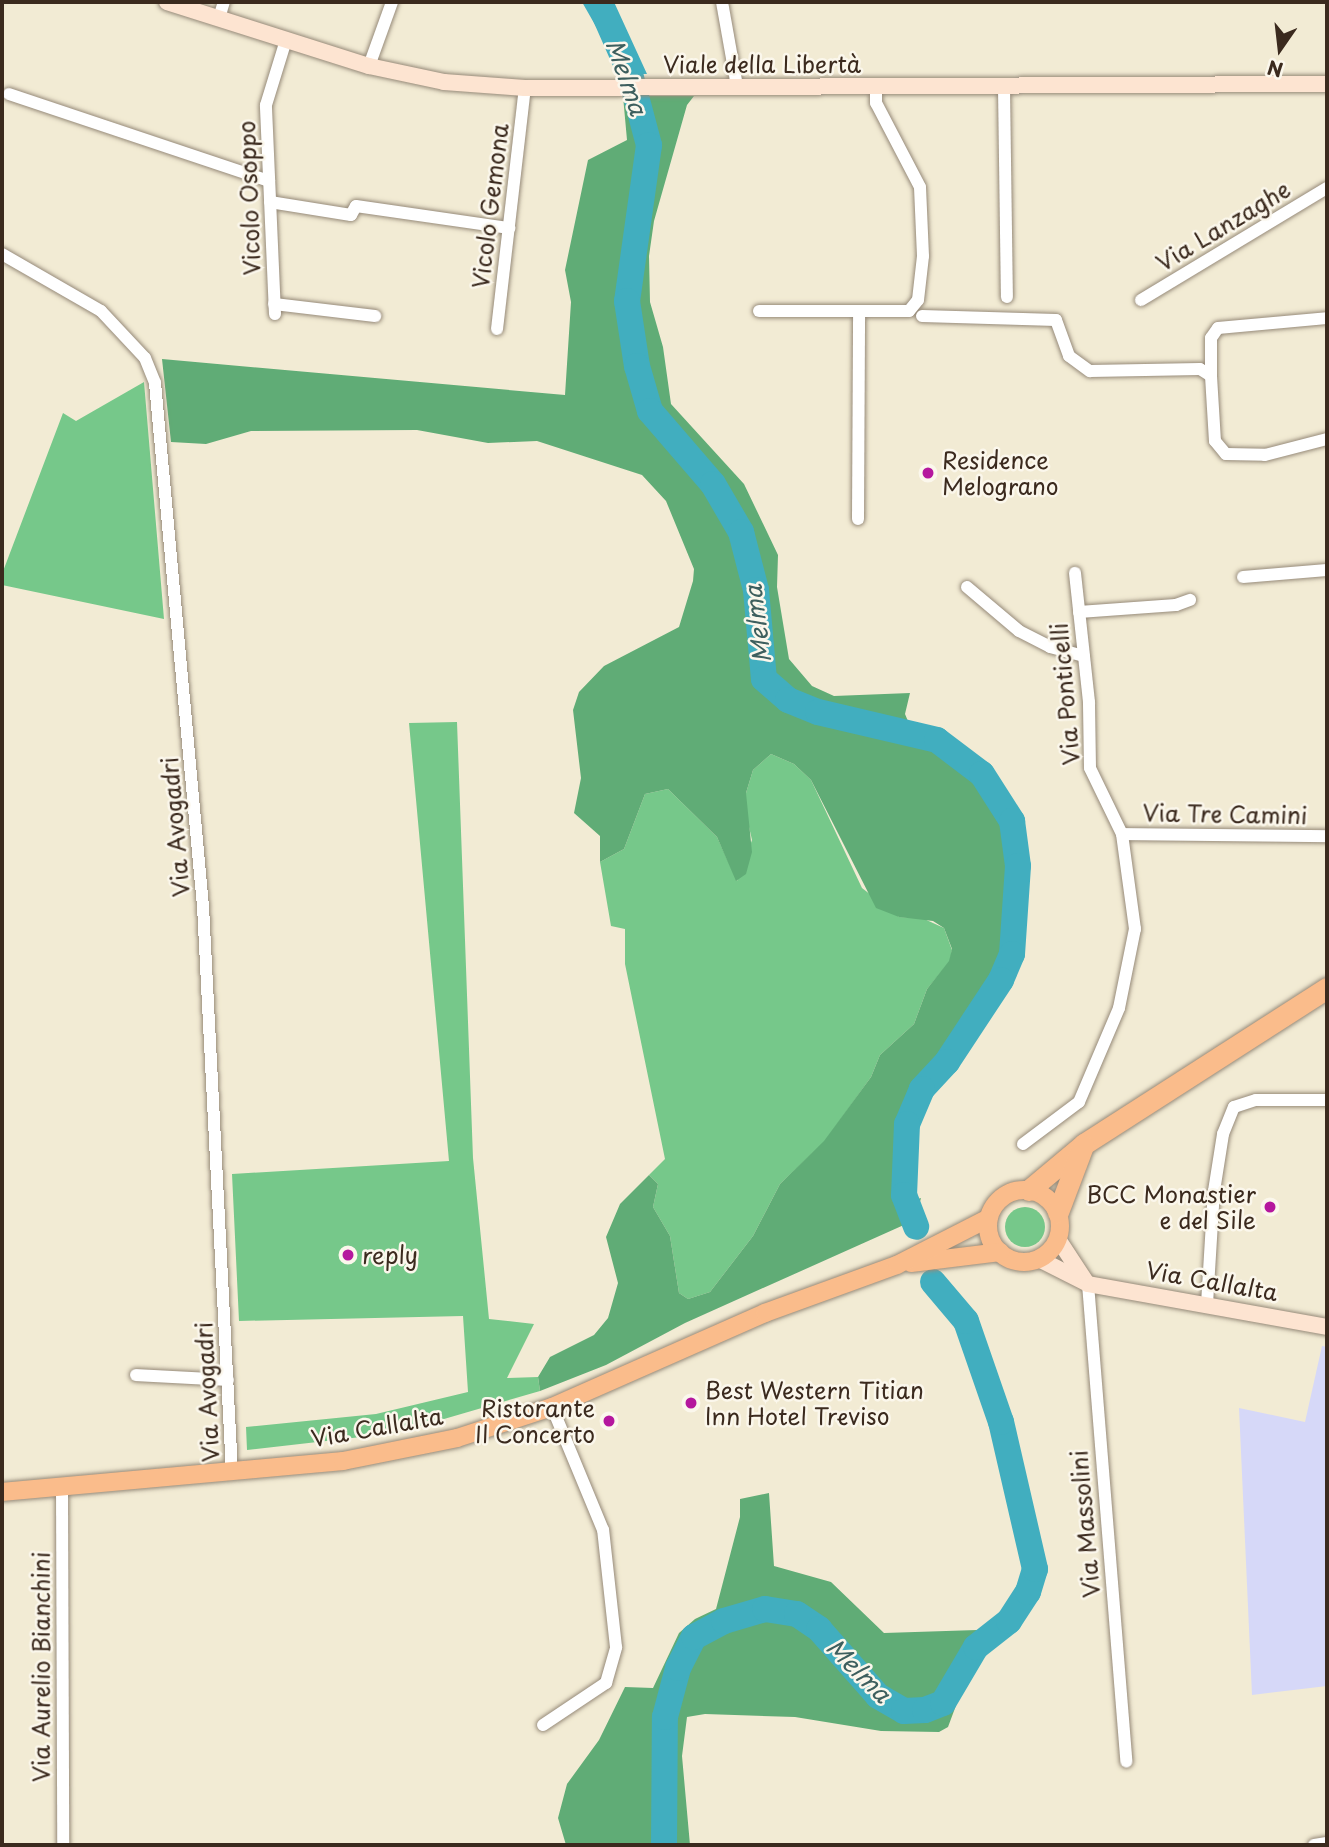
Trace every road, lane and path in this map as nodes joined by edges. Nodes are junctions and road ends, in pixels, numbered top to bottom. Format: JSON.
{"nodes":[{"id":1,"x":167,"y":2,"type":"edge"},
{"id":2,"x":392,"y":2,"type":"edge"},
{"id":3,"x":724,"y":2,"type":"edge"},
{"id":4,"x":221,"y":10,"type":"edge"},
{"id":5,"x":286,"y":40,"type":"junction"},
{"id":6,"x":369,"y":66,"type":"junction"},
{"id":7,"x":1327,"y":83,"type":"edge"},
{"id":8,"x":737,"y":86,"type":"junction"},
{"id":9,"x":876,"y":87,"type":"junction"},
{"id":10,"x":525,"y":88,"type":"junction"},
{"id":11,"x":1004,"y":88,"type":"junction"},
{"id":12,"x":9,"y":94,"type":"dead end"},
{"id":13,"x":269,"y":181,"type":"junction"},
{"id":14,"x":1327,"y":188,"type":"edge"},
{"id":15,"x":270,"y":202,"type":"junction"},
{"id":16,"x":509,"y":229,"type":"junction"},
{"id":17,"x":2,"y":254,"type":"edge"},
{"id":18,"x":1007,"y":297,"type":"dead end"},
{"id":19,"x":1141,"y":300,"type":"dead end"},
{"id":20,"x":759,"y":310,"type":"dead end"},
{"id":21,"x":859,"y":311,"type":"junction"},
{"id":22,"x":375,"y":316,"type":"dead end"},
{"id":23,"x":922,"y":316,"type":"dead end"},
{"id":24,"x":1327,"y":318,"type":"edge"},
{"id":25,"x":497,"y":329,"type":"dead end"},
{"id":26,"x":1211,"y":376,"type":"junction"},
{"id":27,"x":1327,"y":439,"type":"edge"},
{"id":28,"x":858,"y":519,"type":"dead end"},
{"id":29,"x":1327,"y":570,"type":"edge"},
{"id":30,"x":1075,"y":573,"type":"dead end"},
{"id":31,"x":1242,"y":577,"type":"dead end"},
{"id":32,"x":967,"y":587,"type":"dead end"},
{"id":33,"x":1190,"y":600,"type":"dead end"},
{"id":34,"x":1079,"y":612,"type":"junction"},
{"id":35,"x":1084,"y":656,"type":"junction"},
{"id":36,"x":1122,"y":834,"type":"junction"},
{"id":37,"x":1327,"y":836,"type":"edge"},
{"id":38,"x":1327,"y":988,"type":"edge"},
{"id":39,"x":1327,"y":1100,"type":"edge"},
{"id":40,"x":1023,"y":1144,"type":"dead end"},
{"id":41,"x":1084,"y":1144,"type":"junction"},
{"id":42,"x":1029,"y":1190,"type":"junction"},
{"id":43,"x":1058,"y":1212,"type":"junction"},
{"id":44,"x":989,"y":1218,"type":"junction"},
{"id":45,"x":1058,"y":1239,"type":"junction"},
{"id":46,"x":1000,"y":1252,"type":"junction"},
{"id":47,"x":1040,"y":1259,"type":"junction"},
{"id":48,"x":897,"y":1265,"type":"junction"},
{"id":49,"x":1088,"y":1284,"type":"junction"},
{"id":50,"x":1207,"y":1304,"type":"junction"},
{"id":51,"x":1327,"y":1327,"type":"edge"},
{"id":52,"x":136,"y":1375,"type":"dead end"},
{"id":53,"x":228,"y":1380,"type":"junction"},
{"id":54,"x":552,"y":1407,"type":"junction"},
{"id":55,"x":232,"y":1474,"type":"junction"},
{"id":56,"x":62,"y":1488,"type":"junction"},
{"id":57,"x":2,"y":1492,"type":"edge"},
{"id":58,"x":543,"y":1725,"type":"dead end"},
{"id":59,"x":1126,"y":1761,"type":"dead end"},
{"id":60,"x":1327,"y":1843,"type":"edge"},
{"id":61,"x":62,"y":1845,"type":"edge"},
{"id":62,"x":1314,"y":1845,"type":"edge"}],
"edges":[{"from":1,"to":4,"type":"street","name":"Viale della Libertà"},
{"from":2,"to":6,"type":"street"},
{"from":3,"to":8,"type":"street"},
{"from":4,"to":5,"type":"street","name":"Viale della Libertà"},
{"from":5,"to":6,"type":"street","name":"Viale della Libertà"},
{"from":5,"to":13,"type":"street","name":"Vicolo Osoppo"},
{"from":6,"to":10,"type":"street","name":"Viale della Libertà"},
{"from":7,"to":11,"type":"street","name":"Viale della Libertà"},
{"from":8,"to":9,"type":"street","name":"Viale della Libertà"},
{"from":8,"to":10,"type":"street","name":"Viale della Libertà"},
{"from":9,"to":11,"type":"street","name":"Viale della Libertà"},
{"from":9,"to":21,"type":"street"},
{"from":10,"to":16,"type":"street","name":"Vicolo Gemona"},
{"from":11,"to":18,"type":"street"},
{"from":12,"to":13,"type":"street"},
{"from":13,"to":15,"type":"street","name":"Vicolo Osoppo"},
{"from":14,"to":19,"type":"street","name":"Via Lanzaghe"},
{"from":15,"to":16,"type":"street"},
{"from":15,"to":22,"type":"street","name":"Vicolo Osoppo"},
{"from":16,"to":25,"type":"street","name":"Vicolo Gemona"},
{"from":17,"to":53,"type":"street","name":"Via Avogadri"},
{"from":20,"to":21,"type":"street"},
{"from":21,"to":28,"type":"street"},
{"from":23,"to":26,"type":"street"},
{"from":24,"to":26,"type":"street"},
{"from":26,"to":27,"type":"street"},
{"from":29,"to":31,"type":"street"},
{"from":30,"to":34,"type":"street","name":"Via Ponticelli"},
{"from":32,"to":35,"type":"street"},
{"from":33,"to":34,"type":"street"},
{"from":34,"to":35,"type":"street","name":"Via Ponticelli"},
{"from":35,"to":36,"type":"street","name":"Via Ponticelli"},
{"from":36,"to":37,"type":"street","name":"Via Tre Camini"},
{"from":36,"to":40,"type":"street","name":"Via Ponticelli"},
{"from":38,"to":41,"type":"highway"},
{"from":39,"to":50,"type":"street"},
{"from":41,"to":42,"type":"highway"},
{"from":41,"to":43,"type":"highway"},
{"from":42,"to":43,"type":"main road"},
{"from":42,"to":44,"type":"main road"},
{"from":43,"to":45,"type":"main road"},
{"from":44,"to":46,"type":"main road"},
{"from":44,"to":48,"type":"main road","name":"Via Callalta"},
{"from":45,"to":47,"type":"main road"},
{"from":45,"to":49,"type":"street"},
{"from":46,"to":47,"type":"main road"},
{"from":46,"to":48,"type":"main road","name":"Via Callalta"},
{"from":47,"to":49,"type":"street","name":"Via Callalta"},
{"from":48,"to":54,"type":"main road","name":"Via Callalta"},
{"from":49,"to":50,"type":"street","name":"Via Callalta"},
{"from":49,"to":59,"type":"street","name":"Via Massolini"},
{"from":50,"to":51,"type":"street","name":"Via Callalta"},
{"from":52,"to":53,"type":"street"},
{"from":53,"to":55,"type":"street","name":"Via Avogadri"},
{"from":54,"to":55,"type":"main road","name":"Via Callalta"},
{"from":54,"to":58,"type":"street"},
{"from":55,"to":56,"type":"main road","name":"Via Callalta"},
{"from":56,"to":57,"type":"main road","name":"Via Callalta"},
{"from":56,"to":61,"type":"street","name":"Via Aurelio Bianchini"},
{"from":60,"to":62,"type":"street"}]}
